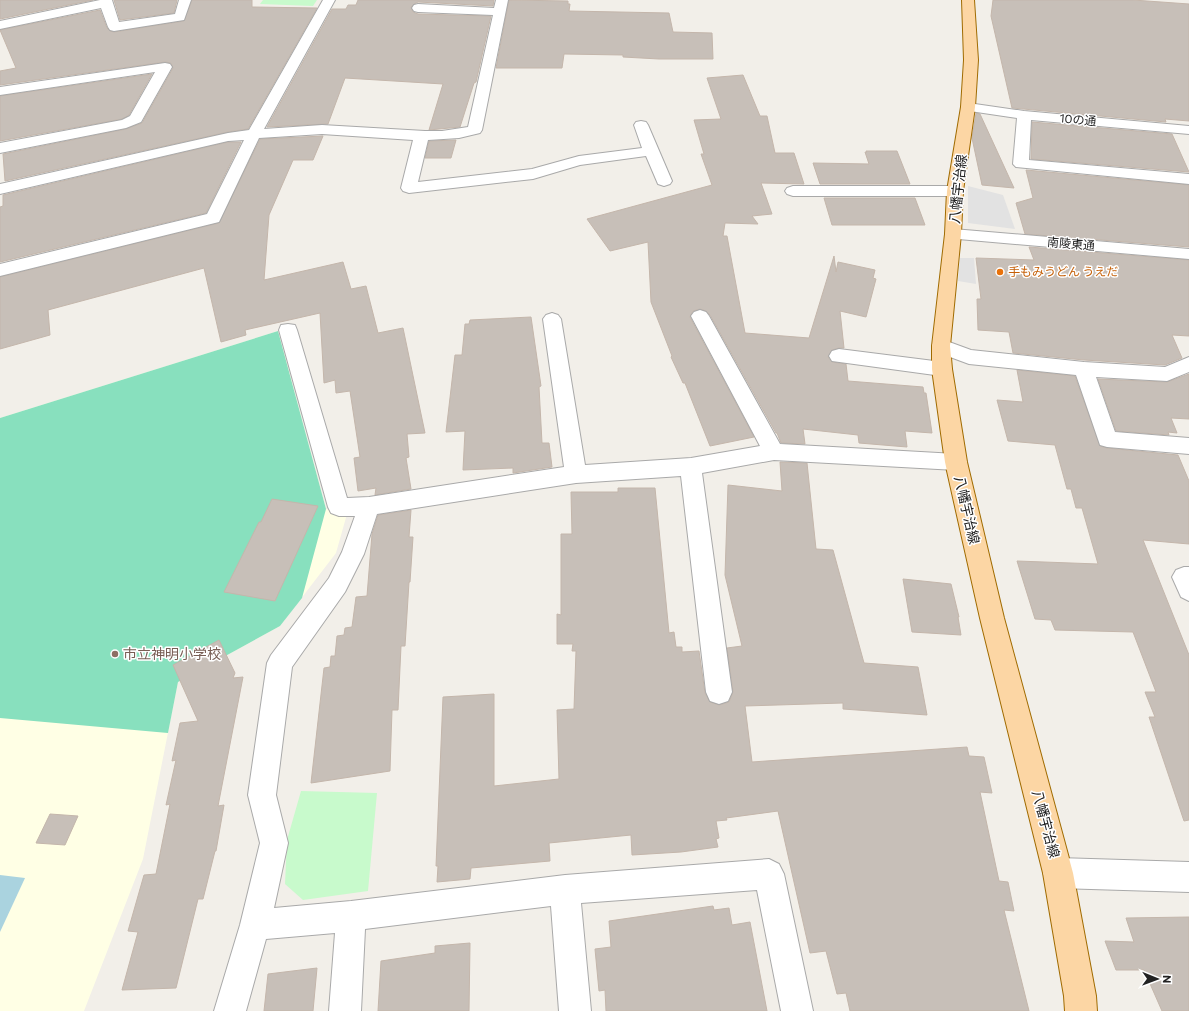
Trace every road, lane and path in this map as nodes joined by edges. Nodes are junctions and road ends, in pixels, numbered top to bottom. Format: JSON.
{"nodes":[{"id":1,"x":185,"y":0,"type":"edge"},
{"id":2,"x":329,"y":0,"type":"edge"},
{"id":3,"x":968,"y":0,"type":"edge"},
{"id":4,"x":106,"y":1,"type":"edge"},
{"id":5,"x":501,"y":6,"type":"edge"},
{"id":6,"x":418,"y":8,"type":"dead end"},
{"id":7,"x":0,"y":25,"type":"edge"},
{"id":8,"x":0,"y":91,"type":"edge"},
{"id":9,"x":968,"y":107,"type":"junction"},
{"id":10,"x":1024,"y":115,"type":"junction"},
{"id":11,"x":641,"y":125,"type":"dead end"},
{"id":12,"x":1189,"y":130,"type":"edge"},
{"id":13,"x":254,"y":134,"type":"junction"},
{"id":14,"x":422,"y":135,"type":"junction"},
{"id":15,"x":0,"y":148,"type":"edge"},
{"id":16,"x":651,"y":151,"type":"junction"},
{"id":17,"x":1189,"y":179,"type":"edge"},
{"id":18,"x":664,"y":181,"type":"dead end"},
{"id":19,"x":0,"y":189,"type":"edge"},
{"id":20,"x":793,"y":191,"type":"dead end"},
{"id":21,"x":955,"y":191,"type":"junction"},
{"id":22,"x":953,"y":234,"type":"junction"},
{"id":23,"x":1189,"y":254,"type":"edge"},
{"id":24,"x":0,"y":270,"type":"edge"},
{"id":25,"x":700,"y":316,"type":"dead end"},
{"id":26,"x":552,"y":319,"type":"dead end"},
{"id":27,"x":288,"y":330,"type":"dead end"},
{"id":28,"x":941,"y":346,"type":"junction"},
{"id":29,"x":839,"y":356,"type":"dead end"},
{"id":30,"x":1189,"y":364,"type":"edge"},
{"id":31,"x":942,"y":369,"type":"junction"},
{"id":32,"x":1084,"y":369,"type":"junction"},
{"id":33,"x":1189,"y":446,"type":"edge"},
{"id":34,"x":774,"y":452,"type":"junction"},
{"id":35,"x":956,"y":462,"type":"junction"},
{"id":36,"x":691,"y":467,"type":"junction"},
{"id":37,"x":576,"y":474,"type":"junction"},
{"id":38,"x":369,"y":506,"type":"junction"},
{"id":39,"x":1189,"y":577,"type":"edge"},
{"id":40,"x":1189,"y":590,"type":"edge"},
{"id":41,"x":719,"y":692,"type":"dead end"},
{"id":42,"x":1058,"y":872,"type":"junction"},
{"id":43,"x":1189,"y":877,"type":"edge"},
{"id":44,"x":565,"y":890,"type":"junction"},
{"id":45,"x":351,"y":916,"type":"junction"},
{"id":46,"x":255,"y":925,"type":"junction"},
{"id":47,"x":230,"y":1011,"type":"edge"},
{"id":48,"x":346,"y":1011,"type":"edge"},
{"id":49,"x":575,"y":1011,"type":"edge"},
{"id":50,"x":797,"y":1011,"type":"edge"},
{"id":51,"x":1081,"y":1011,"type":"edge"}],
"edges":[{"from":1,"to":4,"type":"street"},
{"from":2,"to":13,"type":"street"},
{"from":3,"to":9,"type":"main road","name":"八幡宇治線"},
{"from":4,"to":7,"type":"street"},
{"from":5,"to":6,"type":"street"},
{"from":5,"to":14,"type":"street"},
{"from":8,"to":15,"type":"street"},
{"from":9,"to":10,"type":"street","name":"10の通"},
{"from":9,"to":21,"type":"main road","name":"八幡宇治線"},
{"from":10,"to":12,"type":"street","name":"10の通"},
{"from":10,"to":17,"type":"street"},
{"from":11,"to":16,"type":"street"},
{"from":13,"to":14,"type":"street"},
{"from":13,"to":19,"type":"street"},
{"from":13,"to":24,"type":"street"},
{"from":14,"to":16,"type":"street"},
{"from":16,"to":18,"type":"street"},
{"from":20,"to":21,"type":"street"},
{"from":21,"to":22,"type":"main road","name":"八幡宇治線"},
{"from":22,"to":23,"type":"street","name":"南陵東通"},
{"from":22,"to":28,"type":"main road","name":"八幡宇治線"},
{"from":25,"to":34,"type":"street"},
{"from":26,"to":37,"type":"street"},
{"from":27,"to":38,"type":"street"},
{"from":28,"to":31,"type":"main road","name":"八幡宇治線"},
{"from":28,"to":32,"type":"street"},
{"from":29,"to":31,"type":"street"},
{"from":30,"to":32,"type":"street"},
{"from":31,"to":35,"type":"main road","name":"八幡宇治線"},
{"from":32,"to":33,"type":"street"},
{"from":34,"to":35,"type":"street"},
{"from":34,"to":36,"type":"street"},
{"from":35,"to":42,"type":"main road","name":"八幡宇治線"},
{"from":36,"to":37,"type":"street"},
{"from":36,"to":41,"type":"street"},
{"from":37,"to":38,"type":"street"},
{"from":38,"to":46,"type":"street"},
{"from":39,"to":40,"type":"street"},
{"from":42,"to":43,"type":"street"},
{"from":42,"to":51,"type":"main road","name":"八幡宇治線"},
{"from":44,"to":45,"type":"street"},
{"from":44,"to":49,"type":"street"},
{"from":44,"to":50,"type":"street"},
{"from":45,"to":46,"type":"street"},
{"from":45,"to":48,"type":"street"},
{"from":46,"to":47,"type":"street"}]}
